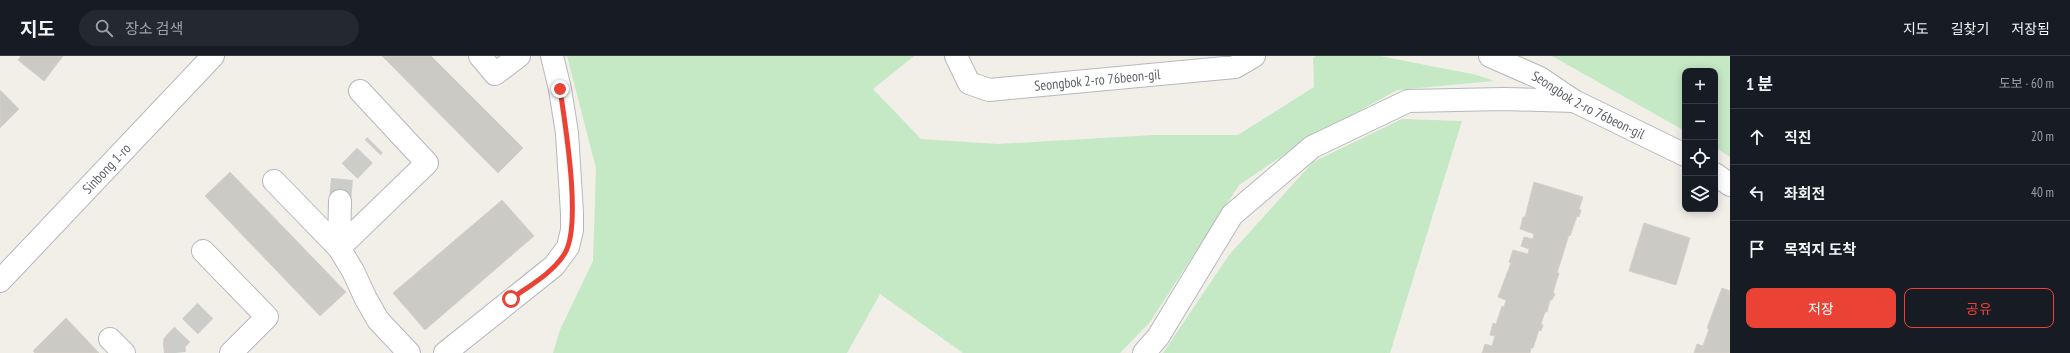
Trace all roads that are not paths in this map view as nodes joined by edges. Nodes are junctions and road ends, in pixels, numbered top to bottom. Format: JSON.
{"nodes":[{"id":1,"x":212,"y":56,"type":"edge"},
{"id":2,"x":480,"y":56,"type":"edge"},
{"id":3,"x":519,"y":56,"type":"edge"},
{"id":4,"x":552,"y":56,"type":"edge"},
{"id":5,"x":956,"y":56,"type":"edge"},
{"id":6,"x":1254,"y":56,"type":"edge"},
{"id":7,"x":1490,"y":56,"type":"edge"},
{"id":8,"x":360,"y":91,"type":"dead end"},
{"id":9,"x":1574,"y":101,"type":"junction"},
{"id":10,"x":1682,"y":155,"type":"edge"},
{"id":11,"x":1718,"y":176,"type":"edge"},
{"id":12,"x":274,"y":181,"type":"dead end"},
{"id":13,"x":1730,"y":185,"type":"edge"},
{"id":14,"x":340,"y":201,"type":"tunnel mouth"},
{"id":15,"x":339,"y":248,"type":"junction"},
{"id":16,"x":203,"y":251,"type":"dead end"},
{"id":17,"x":0,"y":281,"type":"edge"},
{"id":18,"x":231,"y":353,"type":"edge"},
{"id":19,"x":409,"y":353,"type":"edge"},
{"id":20,"x":445,"y":353,"type":"edge"},
{"id":21,"x":1144,"y":353,"type":"edge"}],
"edges":[{"from":1,"to":17,"type":"street","name":"Sinbong 1-ro"},
{"from":2,"to":3,"type":"street"},
{"from":4,"to":20,"type":"street"},
{"from":5,"to":6,"type":"street","name":"Seongbok 2-ro 76beon-gil"},
{"from":7,"to":9,"type":"street","name":"Seongbok 2-ro 76beon-gil"},
{"from":8,"to":15,"type":"street"},
{"from":9,"to":10,"type":"street","name":"Seongbok 2-ro 76beon-gil"},
{"from":9,"to":21,"type":"street"},
{"from":11,"to":13,"type":"street"},
{"from":12,"to":15,"type":"street"},
{"from":14,"to":15,"type":"street"},
{"from":15,"to":19,"type":"street"},
{"from":16,"to":18,"type":"street"}]}
